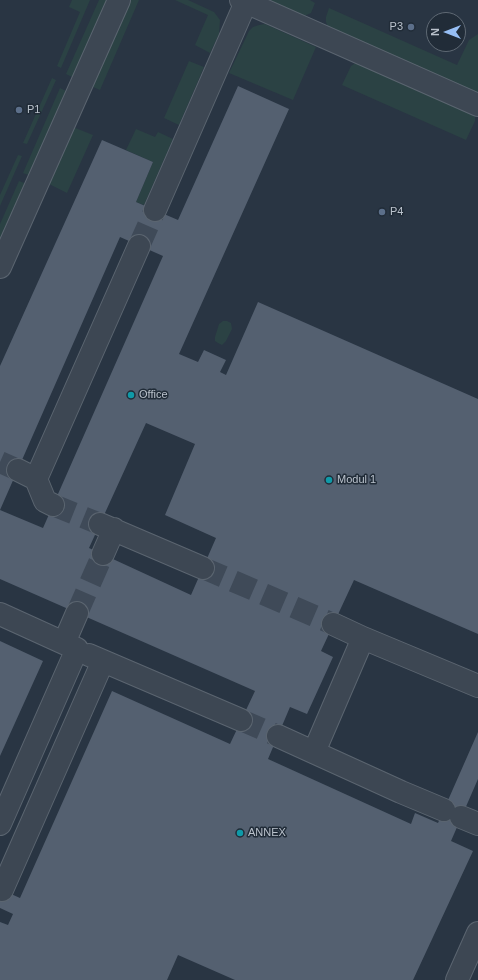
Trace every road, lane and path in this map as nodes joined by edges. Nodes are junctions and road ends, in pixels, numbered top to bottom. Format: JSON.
{"nodes":[{"id":1,"x":119,"y":0,"type":"edge"},
{"id":2,"x":244,"y":1,"type":"edge"},
{"id":3,"x":478,"y":105,"type":"edge"},
{"id":4,"x":155,"y":210,"type":"tunnel mouth"},
{"id":5,"x":139,"y":246,"type":"tunnel mouth"},
{"id":6,"x":0,"y":267,"type":"edge"},
{"id":7,"x":53,"y":505,"type":"tunnel mouth"},
{"id":8,"x":102,"y":554,"type":"tunnel mouth"},
{"id":9,"x":203,"y":568,"type":"tunnel mouth"},
{"id":10,"x":77,"y":613,"type":"tunnel mouth"},
{"id":11,"x":0,"y":614,"type":"edge"},
{"id":12,"x":333,"y":624,"type":"tunnel mouth"},
{"id":13,"x":363,"y":638,"type":"junction"},
{"id":14,"x":70,"y":646,"type":"junction"},
{"id":15,"x":103,"y":661,"type":"junction"},
{"id":16,"x":478,"y":686,"type":"edge"},
{"id":17,"x":241,"y":720,"type":"tunnel mouth"},
{"id":18,"x":278,"y":736,"type":"tunnel mouth"},
{"id":19,"x":314,"y":752,"type":"junction"},
{"id":20,"x":461,"y":817,"type":"edge"},
{"id":21,"x":0,"y":824,"type":"edge"},
{"id":22,"x":2,"y":890,"type":"dead end"},
{"id":23,"x":478,"y":933,"type":"edge"},
{"id":24,"x":456,"y":980,"type":"edge"}],
"edges":[{"from":1,"to":6,"type":"lane"},
{"from":2,"to":3,"type":"lane"},
{"from":2,"to":4,"type":"lane"},
{"from":5,"to":7,"type":"lane"},
{"from":8,"to":9,"type":"lane"},
{"from":10,"to":14,"type":"lane"},
{"from":11,"to":14,"type":"lane"},
{"from":12,"to":13,"type":"lane"},
{"from":13,"to":16,"type":"lane"},
{"from":13,"to":19,"type":"lane"},
{"from":14,"to":15,"type":"lane"},
{"from":14,"to":21,"type":"lane"},
{"from":15,"to":17,"type":"lane"},
{"from":15,"to":22,"type":"lane"},
{"from":18,"to":19,"type":"lane"},
{"from":19,"to":20,"type":"lane"},
{"from":23,"to":24,"type":"lane"}]}
